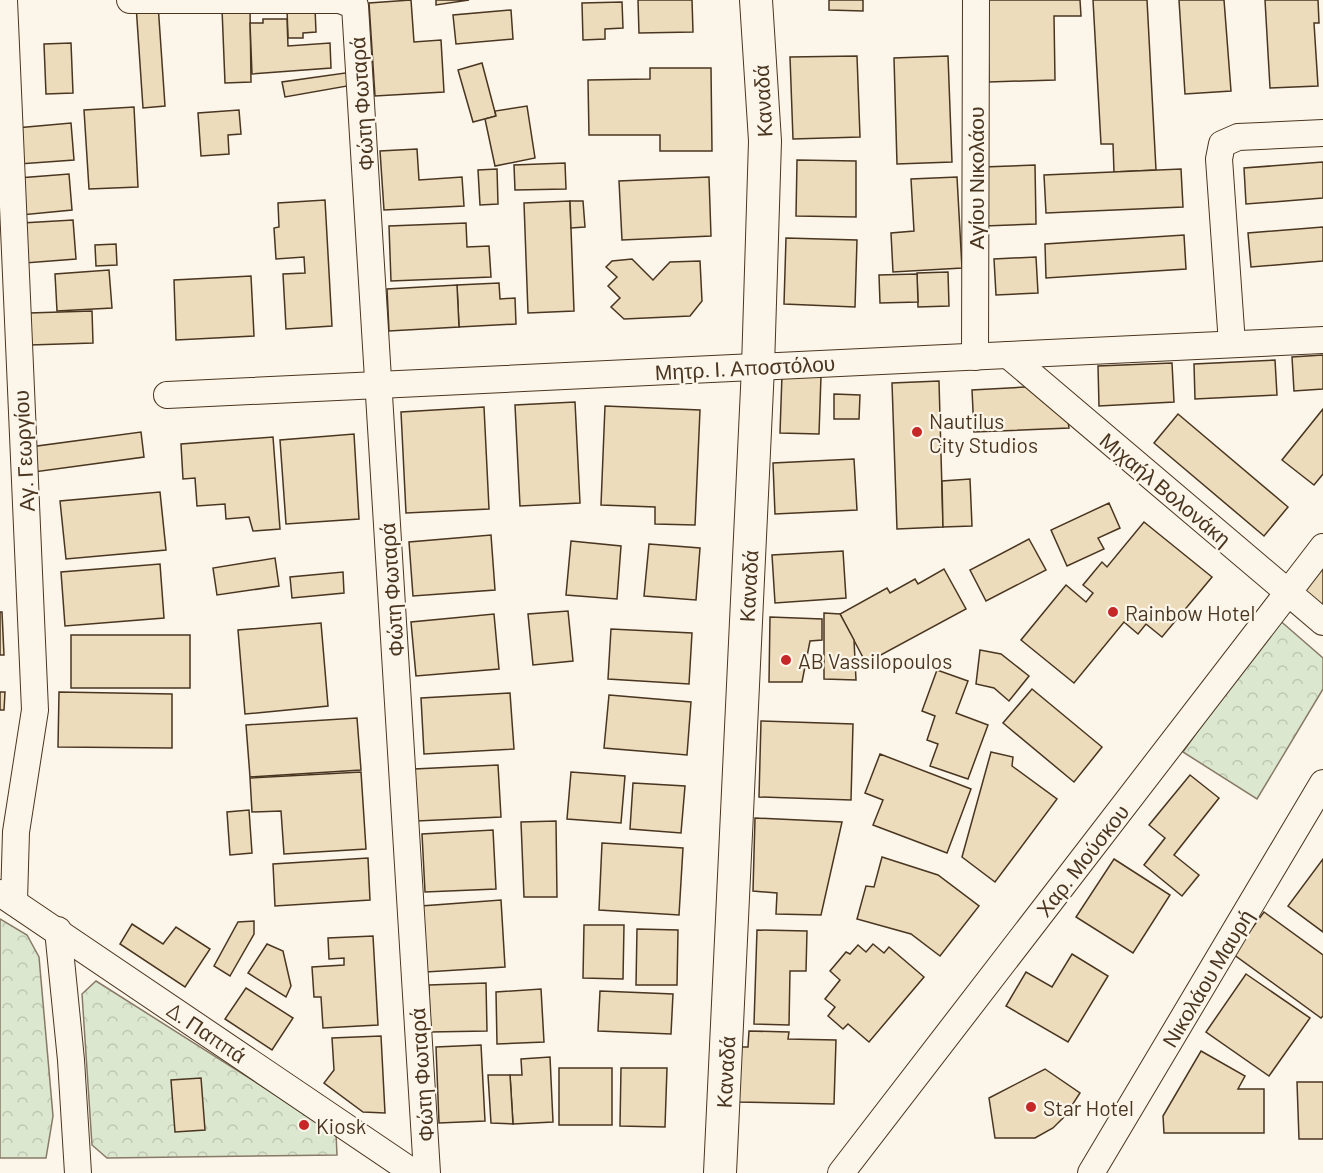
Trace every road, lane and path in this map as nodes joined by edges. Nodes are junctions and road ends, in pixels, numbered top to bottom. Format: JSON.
{"nodes":[{"id":1,"x":4,"y":0,"type":"edge"},
{"id":2,"x":130,"y":0,"type":"edge"},
{"id":3,"x":756,"y":0,"type":"edge"},
{"id":4,"x":975,"y":0,"type":"edge"},
{"id":5,"x":1323,"y":133,"type":"edge"},
{"id":6,"x":1323,"y":340,"type":"edge"},
{"id":7,"x":1232,"y":344,"type":"junction"},
{"id":8,"x":1008,"y":355,"type":"junction"},
{"id":9,"x":975,"y":357,"type":"junction"},
{"id":10,"x":758,"y":367,"type":"junction"},
{"id":11,"x":379,"y":385,"type":"junction"},
{"id":12,"x":167,"y":395,"type":"dead end"},
{"id":13,"x":10,"y":407,"type":"edge"},
{"id":14,"x":1323,"y":547,"type":"edge"},
{"id":15,"x":1288,"y":593,"type":"junction"},
{"id":16,"x":1323,"y":622,"type":"edge"},
{"id":17,"x":1323,"y":783,"type":"edge"},
{"id":18,"x":7,"y":896,"type":"edge"},
{"id":19,"x":58,"y":930,"type":"junction"},
{"id":20,"x":78,"y":1173,"type":"edge"},
{"id":21,"x":414,"y":1173,"type":"edge"},
{"id":22,"x":427,"y":1173,"type":"edge"},
{"id":23,"x":720,"y":1173,"type":"edge"},
{"id":24,"x":841,"y":1173,"type":"edge"},
{"id":25,"x":1091,"y":1173,"type":"edge"}],
"edges":[{"from":1,"to":13,"type":"street","name":"Αγ. Γεωργίου"},
{"from":2,"to":11,"type":"street","name":"Φώτη Φωταρά"},
{"from":3,"to":10,"type":"street","name":"Καναδά"},
{"from":4,"to":9,"type":"street","name":"Αγίου Νικολάου"},
{"from":5,"to":7,"type":"street"},
{"from":6,"to":7,"type":"street","name":"Μητρ. Ι. Αποστόλου"},
{"from":7,"to":8,"type":"street","name":"Μητρ. Ι. Αποστόλου"},
{"from":8,"to":9,"type":"street","name":"Μητρ. Ι. Αποστόλου"},
{"from":8,"to":15,"type":"street","name":"Μιχαήλ Βολονάκη"},
{"from":9,"to":10,"type":"street","name":"Μητρ. Ι. Αποστόλου"},
{"from":10,"to":11,"type":"street","name":"Μητρ. Ι. Αποστόλου"},
{"from":10,"to":23,"type":"street","name":"Καναδά"},
{"from":11,"to":12,"type":"street","name":"Μητρ. Ι. Αποστόλου"},
{"from":11,"to":22,"type":"street","name":"Φώτη Φωταρά"},
{"from":13,"to":18,"type":"street","name":"Αγ. Γεωργίου"},
{"from":14,"to":15,"type":"street","name":"Χαρ. Μούσκου"},
{"from":15,"to":16,"type":"street","name":"Μιχαήλ Βολονάκη"},
{"from":15,"to":24,"type":"street","name":"Χαρ. Μούσκου"},
{"from":17,"to":25,"type":"street","name":"Νικολάου Μαυρή"},
{"from":18,"to":19,"type":"street","name":"Δ. Παππά"},
{"from":19,"to":20,"type":"street"},
{"from":19,"to":21,"type":"street","name":"Δ. Παππά"}]}
